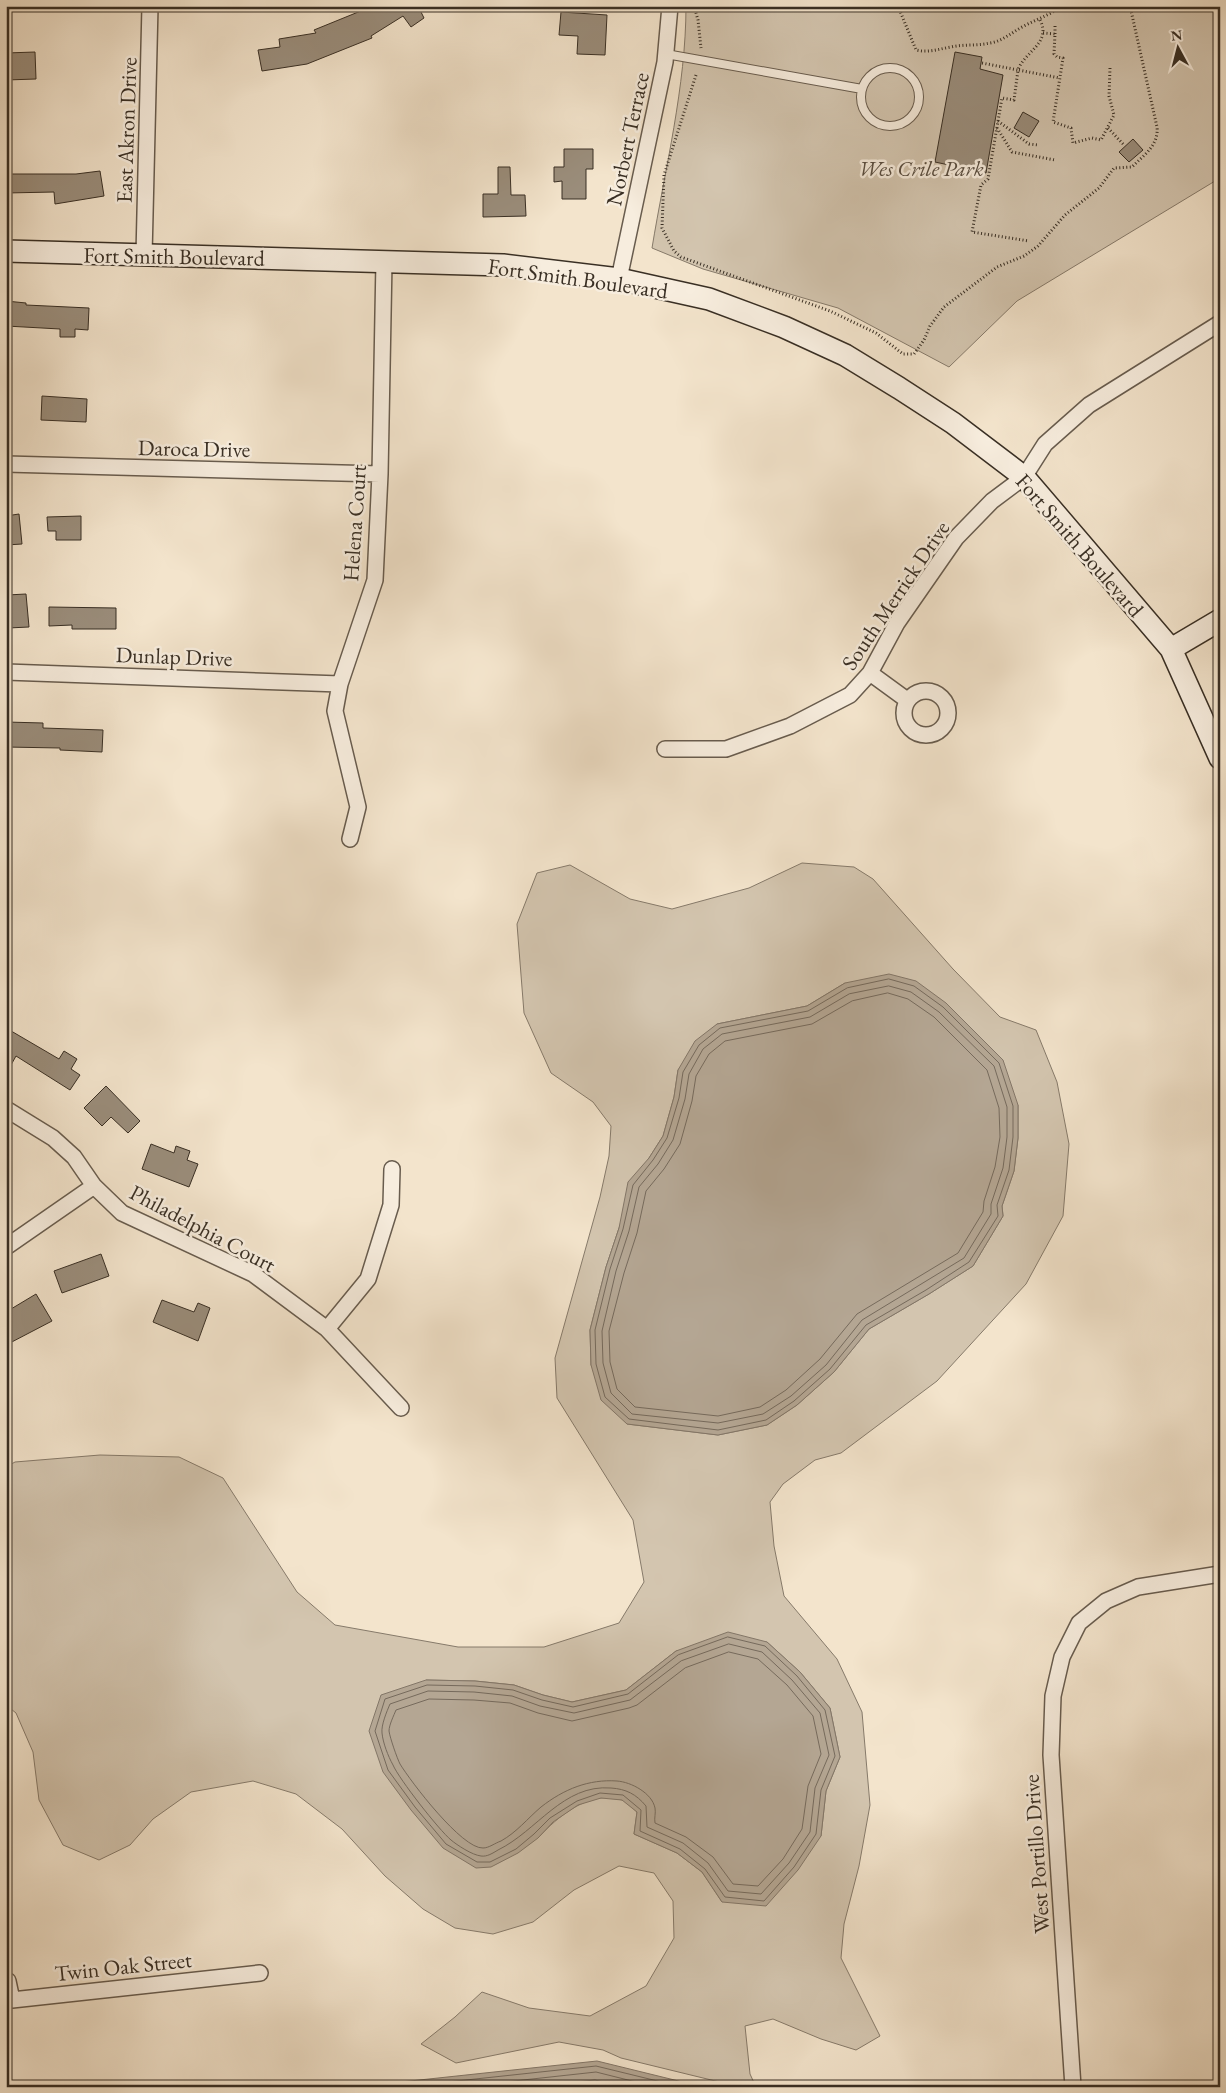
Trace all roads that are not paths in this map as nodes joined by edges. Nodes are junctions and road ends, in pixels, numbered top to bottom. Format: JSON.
{"nodes":[{"id":1,"x":150,"y":6,"type":"edge"},
{"id":2,"x":670,"y":6,"type":"edge"},
{"id":3,"x":666,"y":54,"type":"junction"},
{"id":4,"x":862,"y":89,"type":"junction"},
{"id":5,"x":6,"y":251,"type":"edge"},
{"id":6,"x":144,"y":255,"type":"junction"},
{"id":7,"x":384,"y":261,"type":"junction"},
{"id":8,"x":619,"y":279,"type":"junction"},
{"id":9,"x":1220,"y":323,"type":"edge"},
{"id":10,"x":6,"y":464,"type":"edge"},
{"id":11,"x":380,"y":474,"type":"junction"},
{"id":12,"x":1024,"y":477,"type":"junction"},
{"id":13,"x":1220,"y":620,"type":"edge"},
{"id":14,"x":1171,"y":649,"type":"junction"},
{"id":15,"x":6,"y":672,"type":"edge"},
{"id":16,"x":870,"y":673,"type":"junction"},
{"id":17,"x":340,"y":684,"type":"junction"},
{"id":18,"x":907,"y":700,"type":"dead end"},
{"id":19,"x":665,"y":749,"type":"dead end"},
{"id":20,"x":1220,"y":758,"type":"edge"},
{"id":21,"x":350,"y":839,"type":"dead end"},
{"id":22,"x":6,"y":1109,"type":"edge"},
{"id":23,"x":392,"y":1169,"type":"dead end"},
{"id":24,"x":94,"y":1186,"type":"junction"},
{"id":25,"x":6,"y":1247,"type":"edge"},
{"id":26,"x":327,"y":1329,"type":"junction"},
{"id":27,"x":401,"y":1408,"type":"dead end"},
{"id":28,"x":1220,"y":1574,"type":"edge"},
{"id":29,"x":260,"y":1973,"type":"dead end"},
{"id":30,"x":6,"y":1981,"type":"edge"},
{"id":31,"x":1072,"y":2087,"type":"edge"}],
"edges":[{"from":1,"to":6,"type":"street","name":"East Akron Drive"},
{"from":2,"to":3,"type":"street","name":"Norbert Terrace"},
{"from":3,"to":4,"type":"lane"},
{"from":3,"to":8,"type":"street","name":"Norbert Terrace"},
{"from":4,"to":4,"type":"lane"},
{"from":5,"to":6,"type":"street","name":"Fort Smith Boulevard"},
{"from":6,"to":7,"type":"street","name":"Fort Smith Boulevard"},
{"from":7,"to":8,"type":"street","name":"Fort Smith Boulevard"},
{"from":7,"to":11,"type":"street","name":"Helena Court"},
{"from":8,"to":12,"type":"street","name":"Fort Smith Boulevard"},
{"from":9,"to":12,"type":"street","name":"South Merrick Drive"},
{"from":10,"to":11,"type":"street","name":"Daroca Drive"},
{"from":11,"to":17,"type":"street","name":"Helena Court"},
{"from":12,"to":14,"type":"street","name":"Fort Smith Boulevard"},
{"from":12,"to":16,"type":"street","name":"South Merrick Drive"},
{"from":13,"to":14,"type":"street"},
{"from":14,"to":20,"type":"street","name":"Fort Smith Boulevard"},
{"from":15,"to":17,"type":"street","name":"Dunlap Drive"},
{"from":16,"to":18,"type":"street"},
{"from":16,"to":19,"type":"street","name":"South Merrick Drive"},
{"from":17,"to":21,"type":"street","name":"Helena Court"},
{"from":22,"to":24,"type":"street","name":"Philadelphia Court"},
{"from":23,"to":26,"type":"street"},
{"from":24,"to":25,"type":"street"},
{"from":24,"to":26,"type":"street","name":"Philadelphia Court"},
{"from":26,"to":27,"type":"street","name":"Philadelphia Court"},
{"from":28,"to":31,"type":"street","name":"West Portillo Drive"},
{"from":29,"to":30,"type":"street","name":"Twin Oak Street"}]}
